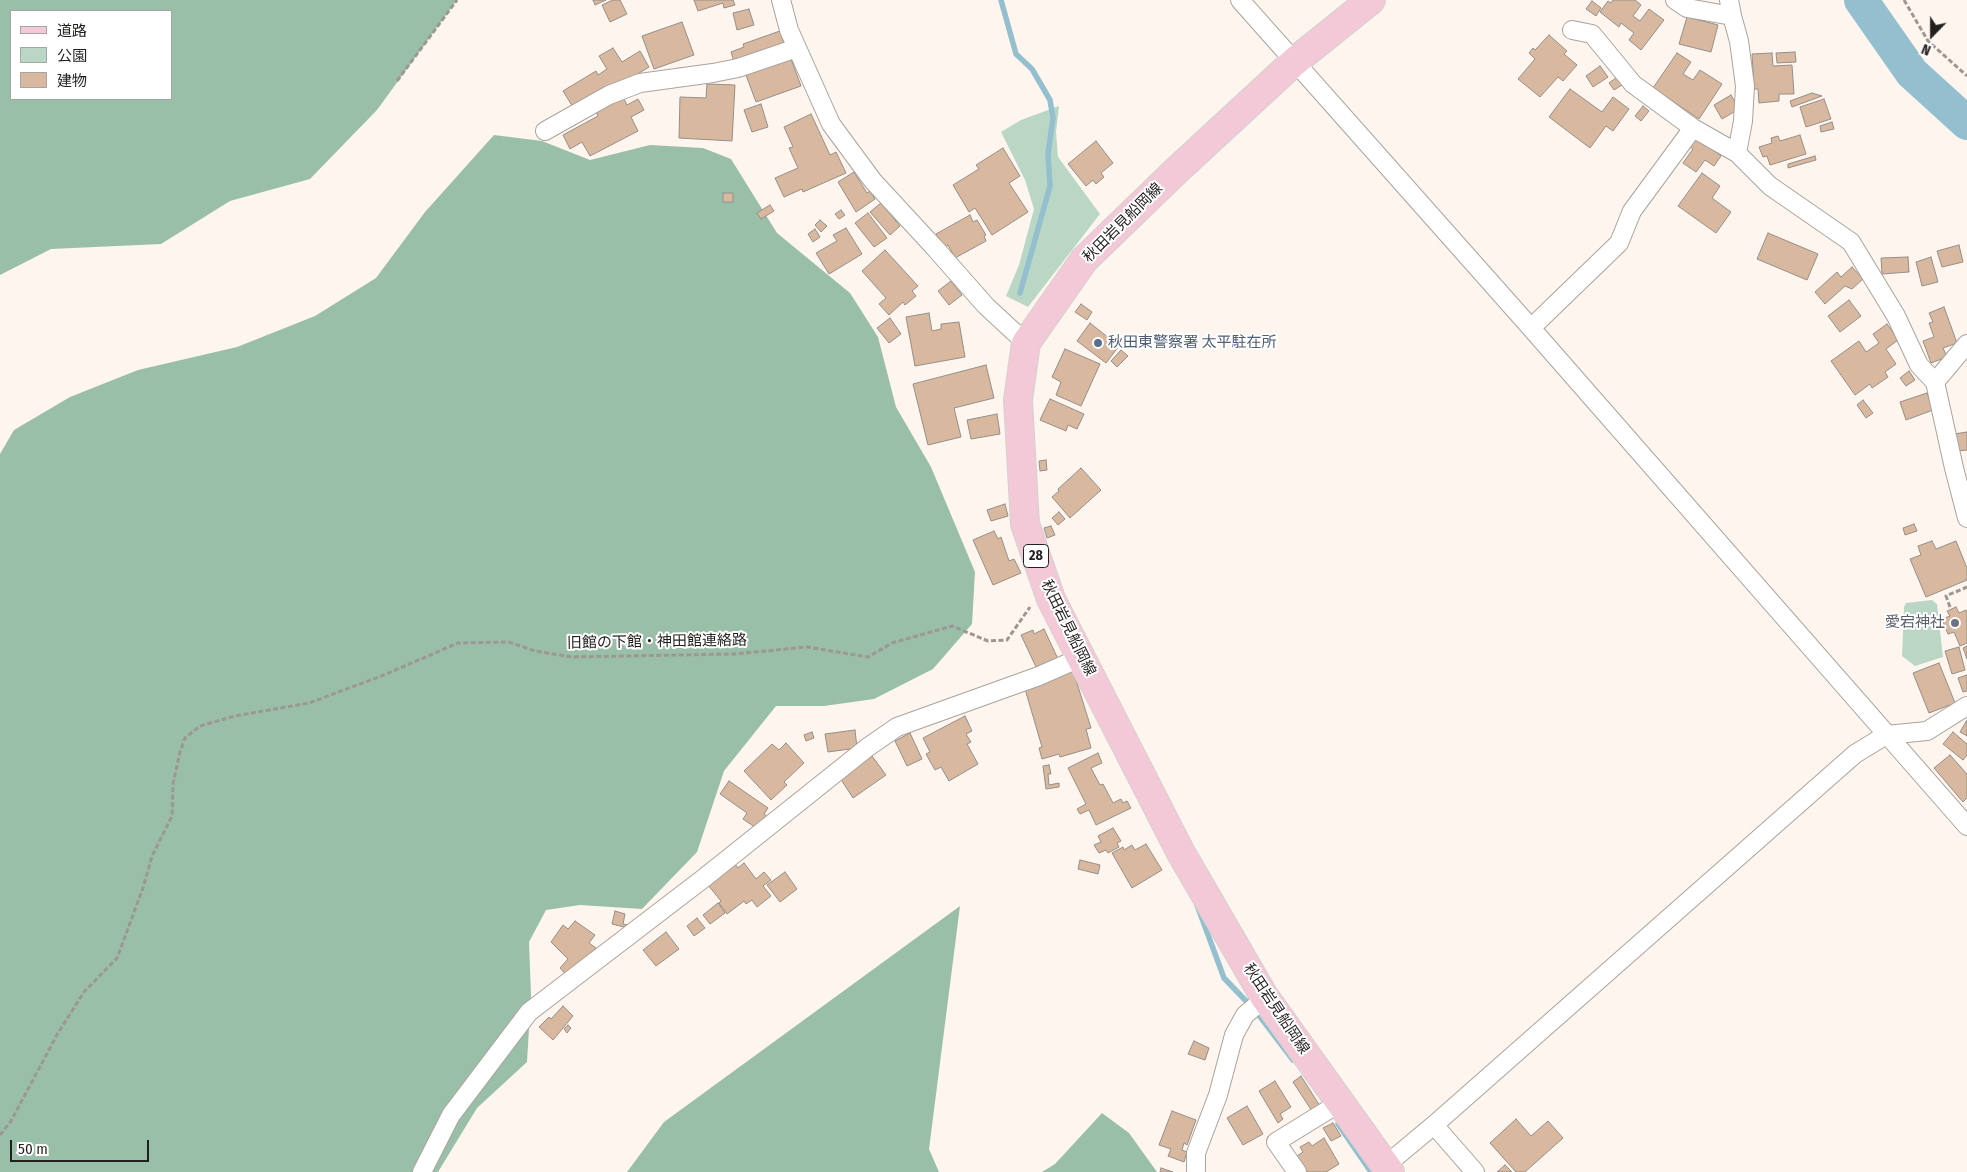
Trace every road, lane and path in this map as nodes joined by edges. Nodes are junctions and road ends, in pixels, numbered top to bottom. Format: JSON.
{"nodes":[{"id":1,"x":457,"y":0,"type":"edge"},
{"id":2,"x":781,"y":0,"type":"edge"},
{"id":3,"x":1240,"y":0,"type":"edge"},
{"id":4,"x":1371,"y":0,"type":"edge"},
{"id":5,"x":1675,"y":0,"type":"edge"},
{"id":6,"x":1904,"y":0,"type":"edge"},
{"id":7,"x":1731,"y":8,"type":"edge"},
{"id":8,"x":1572,"y":30,"type":"dead end"},
{"id":9,"x":797,"y":48,"type":"junction"},
{"id":10,"x":1294,"y":62,"type":"junction"},
{"id":11,"x":1967,"y":76,"type":"edge"},
{"id":12,"x":397,"y":81,"type":"dead end"},
{"id":13,"x":1693,"y":128,"type":"junction"},
{"id":14,"x":545,"y":130,"type":"dead end"},
{"id":15,"x":1738,"y":153,"type":"junction"},
{"id":16,"x":1531,"y":328,"type":"junction"},
{"id":17,"x":1026,"y":343,"type":"junction"},
{"id":18,"x":1967,"y":344,"type":"edge"},
{"id":19,"x":1935,"y":382,"type":"junction"},
{"id":20,"x":1967,"y":518,"type":"edge"},
{"id":21,"x":1046,"y":584,"type":"junction"},
{"id":22,"x":1967,"y":587,"type":"edge"},
{"id":23,"x":1950,"y":607,"type":"dead end"},
{"id":24,"x":1082,"y":656,"type":"junction"},
{"id":25,"x":1967,"y":706,"type":"edge"},
{"id":26,"x":1886,"y":735,"type":"junction"},
{"id":27,"x":1967,"y":826,"type":"edge"},
{"id":28,"x":1265,"y":998,"type":"junction"},
{"id":29,"x":1341,"y":1102,"type":"junction"},
{"id":30,"x":1434,"y":1126,"type":"junction"},
{"id":31,"x":0,"y":1135,"type":"edge"},
{"id":32,"x":1388,"y":1168,"type":"edge"},
{"id":33,"x":1196,"y":1170,"type":"dead end"},
{"id":34,"x":422,"y":1172,"type":"edge"},
{"id":35,"x":1297,"y":1172,"type":"edge"},
{"id":36,"x":1475,"y":1172,"type":"edge"}],
"edges":[{"from":1,"to":12,"type":"path"},
{"from":2,"to":9,"type":"street"},
{"from":3,"to":10,"type":"street"},
{"from":4,"to":10,"type":"main road","name":"秋田岩見船岡線","number":"28"},
{"from":5,"to":7,"type":"street"},
{"from":6,"to":11,"type":"path"},
{"from":7,"to":15,"type":"street"},
{"from":8,"to":13,"type":"street"},
{"from":9,"to":14,"type":"street"},
{"from":9,"to":17,"type":"street"},
{"from":10,"to":16,"type":"street"},
{"from":10,"to":17,"type":"main road","name":"秋田岩見船岡線","number":"28"},
{"from":13,"to":15,"type":"street"},
{"from":13,"to":16,"type":"street"},
{"from":15,"to":19,"type":"street"},
{"from":16,"to":26,"type":"street"},
{"from":17,"to":21,"type":"main road","name":"秋田岩見船岡線","number":"28"},
{"from":18,"to":19,"type":"street"},
{"from":19,"to":20,"type":"street"},
{"from":21,"to":24,"type":"main road","name":"秋田岩見船岡線","number":"28"},
{"from":21,"to":31,"type":"path","name":"旧館の下館・神田館連絡路"},
{"from":22,"to":23,"type":"path"},
{"from":24,"to":28,"type":"main road","name":"秋田岩見船岡線","number":"28"},
{"from":24,"to":34,"type":"street"},
{"from":25,"to":26,"type":"street"},
{"from":26,"to":27,"type":"street"},
{"from":26,"to":30,"type":"street"},
{"from":28,"to":29,"type":"main road","name":"秋田岩見船岡線","number":"28"},
{"from":28,"to":33,"type":"street"},
{"from":29,"to":32,"type":"main road","name":"秋田岩見船岡線","number":"28"},
{"from":29,"to":35,"type":"street"},
{"from":30,"to":32,"type":"street"},
{"from":30,"to":36,"type":"street"}]}
